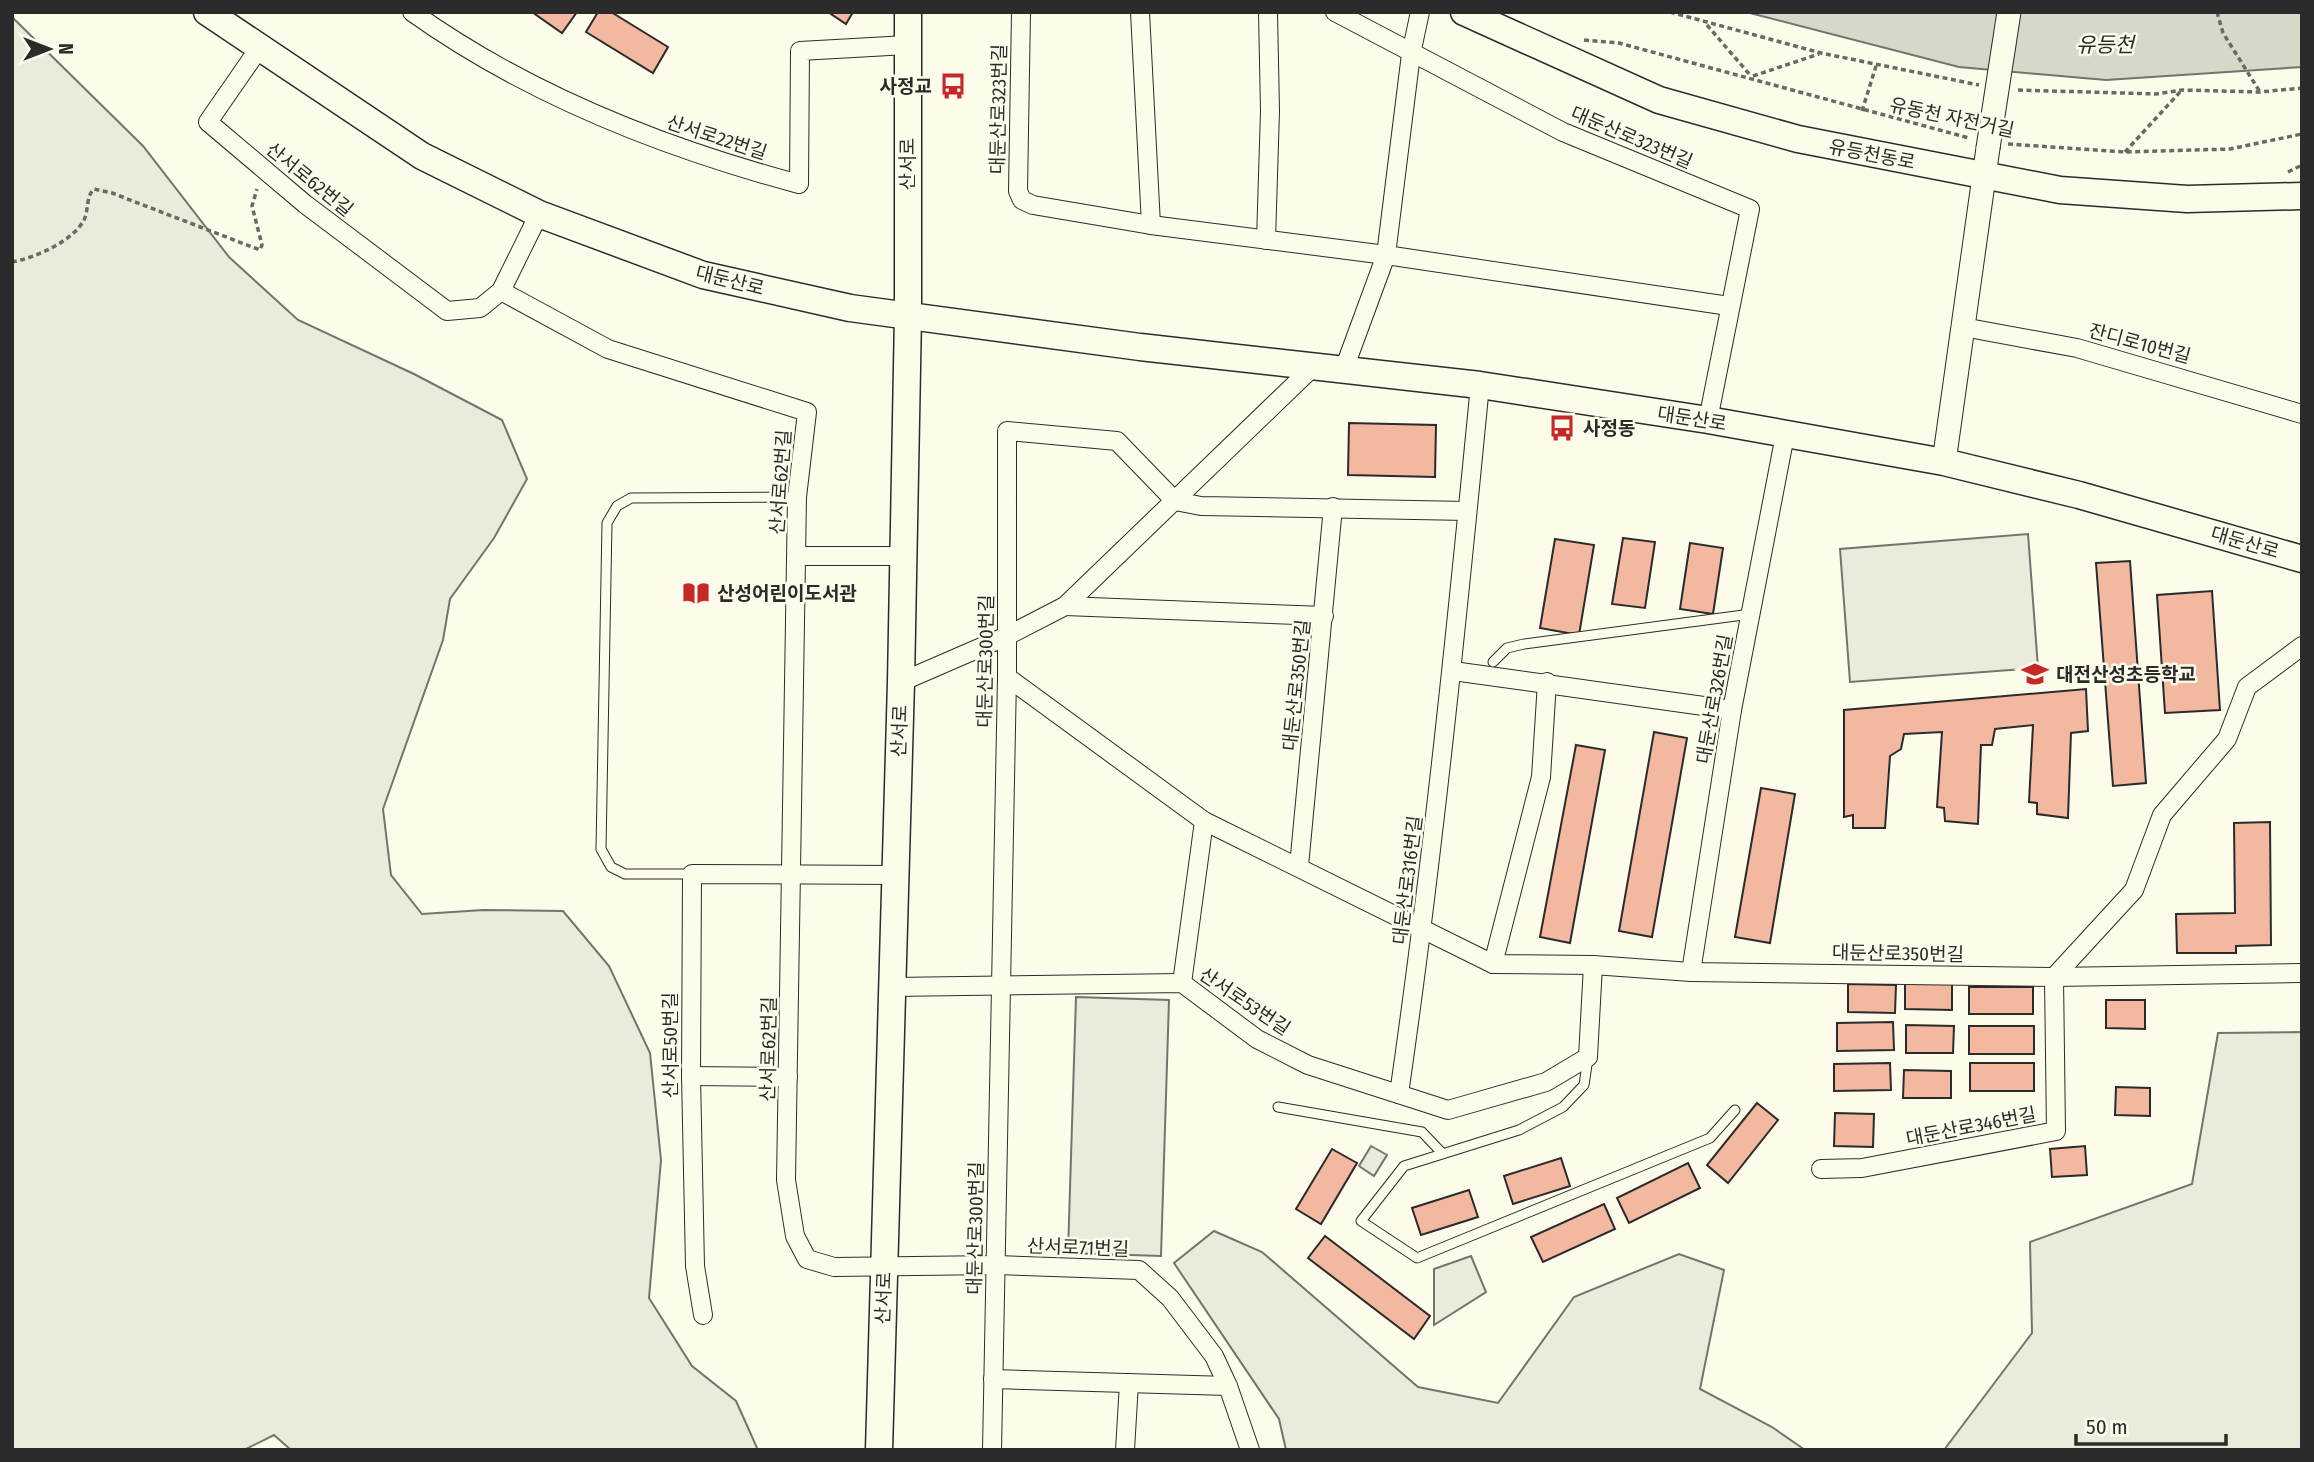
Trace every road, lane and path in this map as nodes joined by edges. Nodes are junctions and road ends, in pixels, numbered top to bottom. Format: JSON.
{"nodes":[{"id":1,"x":208,"y":12,"type":"edge"},
{"id":2,"x":412,"y":12,"type":"edge"},
{"id":3,"x":908,"y":12,"type":"edge"},
{"id":4,"x":1021,"y":12,"type":"edge"},
{"id":5,"x":1140,"y":12,"type":"edge"},
{"id":6,"x":1268,"y":12,"type":"edge"},
{"id":7,"x":1335,"y":12,"type":"edge"},
{"id":8,"x":1420,"y":12,"type":"edge"},
{"id":9,"x":1464,"y":12,"type":"edge"},
{"id":10,"x":1670,"y":12,"type":"edge"},
{"id":11,"x":2009,"y":12,"type":"edge"},
{"id":12,"x":2217,"y":12,"type":"edge"},
{"id":13,"x":1575,"y":41,"type":"dead end"},
{"id":14,"x":907,"y":45,"type":"junction"},
{"id":15,"x":260,"y":47,"type":"junction"},
{"id":16,"x":1821,"y":53,"type":"dead end"},
{"id":17,"x":1411,"y":54,"type":"junction"},
{"id":18,"x":1876,"y":66,"type":"dead end"},
{"id":19,"x":1751,"y":77,"type":"junction"},
{"id":20,"x":2182,"y":90,"type":"dead end"},
{"id":21,"x":2260,"y":92,"type":"dead end"},
{"id":22,"x":1862,"y":111,"type":"junction"},
{"id":23,"x":2302,"y":134,"type":"edge"},
{"id":24,"x":1988,"y":144,"type":"junction"},
{"id":25,"x":2124,"y":152,"type":"junction"},
{"id":26,"x":267,"y":172,"type":"junction"},
{"id":27,"x":1983,"y":176,"type":"junction"},
{"id":28,"x":2302,"y":196,"type":"edge"},
{"id":29,"x":539,"y":214,"type":"junction"},
{"id":30,"x":1151,"y":225,"type":"junction"},
{"id":31,"x":1266,"y":240,"type":"junction"},
{"id":32,"x":1386,"y":256,"type":"junction"},
{"id":33,"x":12,"y":262,"type":"edge"},
{"id":34,"x":500,"y":291,"type":"junction"},
{"id":35,"x":1729,"y":306,"type":"junction"},
{"id":36,"x":908,"y":315,"type":"junction"},
{"id":37,"x":1963,"y":327,"type":"junction"},
{"id":38,"x":1314,"y":366,"type":"junction"},
{"id":39,"x":1344,"y":369,"type":"junction"},
{"id":40,"x":1480,"y":385,"type":"junction"},
{"id":41,"x":2302,"y":414,"type":"edge"},
{"id":42,"x":1708,"y":420,"type":"junction"},
{"id":43,"x":1785,"y":435,"type":"junction"},
{"id":44,"x":1944,"y":462,"type":"junction"},
{"id":45,"x":797,"y":497,"type":"junction"},
{"id":46,"x":1175,"y":501,"type":"junction"},
{"id":47,"x":1333,"y":508,"type":"junction"},
{"id":48,"x":1467,"y":511,"type":"junction"},
{"id":49,"x":903,"y":555,"type":"junction"},
{"id":50,"x":797,"y":556,"type":"junction"},
{"id":51,"x":2302,"y":559,"type":"edge"},
{"id":52,"x":1065,"y":606,"type":"junction"},
{"id":53,"x":1751,"y":614,"type":"junction"},
{"id":54,"x":1324,"y":616,"type":"junction"},
{"id":55,"x":1007,"y":636,"type":"junction"},
{"id":56,"x":2302,"y":646,"type":"edge"},
{"id":57,"x":1493,"y":662,"type":"dead end"},
{"id":58,"x":1453,"y":671,"type":"junction"},
{"id":59,"x":1007,"y":677,"type":"junction"},
{"id":60,"x":901,"y":682,"type":"junction"},
{"id":61,"x":1547,"y":682,"type":"junction"},
{"id":62,"x":1732,"y":710,"type":"junction"},
{"id":63,"x":1204,"y":821,"type":"junction"},
{"id":64,"x":1299,"y":866,"type":"junction"},
{"id":65,"x":792,"y":873,"type":"junction"},
{"id":66,"x":692,"y":874,"type":"junction"},
{"id":67,"x":895,"y":875,"type":"junction"},
{"id":68,"x":1423,"y":929,"type":"junction"},
{"id":69,"x":1493,"y":964,"type":"junction"},
{"id":70,"x":1593,"y":965,"type":"junction"},
{"id":71,"x":1691,"y":972,"type":"junction"},
{"id":72,"x":2302,"y":973,"type":"edge"},
{"id":73,"x":2053,"y":976,"type":"junction"},
{"id":74,"x":1182,"y":983,"type":"junction"},
{"id":75,"x":1000,"y":985,"type":"junction"},
{"id":76,"x":892,"y":987,"type":"junction"},
{"id":77,"x":1588,"y":1057,"type":"junction"},
{"id":78,"x":691,"y":1076,"type":"junction"},
{"id":79,"x":788,"y":1077,"type":"junction"},
{"id":80,"x":1399,"y":1094,"type":"junction"},
{"id":81,"x":1278,"y":1107,"type":"dead end"},
{"id":82,"x":1735,"y":1110,"type":"dead end"},
{"id":83,"x":1442,"y":1153,"type":"junction"},
{"id":84,"x":1821,"y":1169,"type":"dead end"},
{"id":85,"x":996,"y":1265,"type":"junction"},
{"id":86,"x":884,"y":1266,"type":"junction"},
{"id":87,"x":703,"y":1315,"type":"dead end"},
{"id":88,"x":993,"y":1379,"type":"junction"},
{"id":89,"x":1129,"y":1383,"type":"junction"},
{"id":90,"x":1228,"y":1386,"type":"junction"},
{"id":91,"x":879,"y":1450,"type":"edge"},
{"id":92,"x":992,"y":1450,"type":"edge"},
{"id":93,"x":1125,"y":1450,"type":"edge"},
{"id":94,"x":1250,"y":1450,"type":"edge"}],
"edges":[{"from":1,"to":15,"type":"main road","name":"대둔산로"},
{"from":2,"to":14,"type":"street","name":"산서로22번길"},
{"from":3,"to":14,"type":"main road","name":"산서로"},
{"from":4,"to":30,"type":"street","name":"대둔산로323번길"},
{"from":5,"to":30,"type":"street"},
{"from":6,"to":31,"type":"street"},
{"from":7,"to":17,"type":"street","name":"대둔산로323번길"},
{"from":8,"to":17,"type":"street"},
{"from":9,"to":27,"type":"main road","name":"유등천동로"},
{"from":10,"to":19,"type":"path"},
{"from":11,"to":24,"type":"street","bridge":true},
{"from":12,"to":21,"type":"path"},
{"from":13,"to":19,"type":"path","name":"유동천 자전거길"},
{"from":14,"to":36,"type":"main road","name":"산서로"},
{"from":15,"to":26,"type":"street","name":"산서로62번길"},
{"from":15,"to":29,"type":"main road","name":"대둔산로"},
{"from":16,"to":19,"type":"path"},
{"from":17,"to":32,"type":"street"},
{"from":17,"to":35,"type":"street","name":"대둔산로323번길"},
{"from":18,"to":22,"type":"path"},
{"from":19,"to":22,"type":"path","name":"유동천 자전거길"},
{"from":20,"to":25,"type":"path"},
{"from":22,"to":24,"type":"path","name":"유동천 자전거길"},
{"from":23,"to":25,"type":"path","name":"유동천 자전거길"},
{"from":24,"to":25,"type":"path","name":"유동천 자전거길"},
{"from":24,"to":27,"type":"street"},
{"from":26,"to":33,"type":"path"},
{"from":26,"to":34,"type":"street","name":"산서로62번길"},
{"from":27,"to":28,"type":"main road","name":"유등천동로"},
{"from":27,"to":37,"type":"street"},
{"from":29,"to":34,"type":"street"},
{"from":29,"to":36,"type":"main road","name":"대둔산로"},
{"from":30,"to":31,"type":"street","name":"대둔산로323번길"},
{"from":31,"to":32,"type":"street","name":"대둔산로323번길"},
{"from":32,"to":35,"type":"street","name":"대둔산로323번길"},
{"from":32,"to":39,"type":"street"},
{"from":34,"to":45,"type":"street","name":"산서로62번길"},
{"from":35,"to":42,"type":"street","name":"대둔산로323번길"},
{"from":36,"to":38,"type":"main road","name":"대둔산로"},
{"from":36,"to":49,"type":"main road","name":"산서로"},
{"from":37,"to":41,"type":"street","name":"잔디로10번길"},
{"from":37,"to":44,"type":"street"},
{"from":38,"to":39,"type":"main road","name":"대둔산로"},
{"from":38,"to":46,"type":"street"},
{"from":39,"to":40,"type":"main road","name":"대둔산로"},
{"from":40,"to":42,"type":"main road","name":"대둔산로"},
{"from":40,"to":48,"type":"street","name":"대둔산로316번길"},
{"from":42,"to":43,"type":"main road","name":"대둔산로"},
{"from":43,"to":44,"type":"main road","name":"대둔산로"},
{"from":43,"to":53,"type":"street","name":"대둔산로326번길"},
{"from":44,"to":51,"type":"main road","name":"대둔산로"},
{"from":45,"to":50,"type":"street","name":"산서로62번길"},
{"from":45,"to":66,"type":"lane"},
{"from":46,"to":47,"type":"street"},
{"from":46,"to":52,"type":"street"},
{"from":46,"to":55,"type":"street","name":"대둔산로300번길"},
{"from":47,"to":48,"type":"street"},
{"from":47,"to":54,"type":"street","name":"대둔산로350번길"},
{"from":48,"to":58,"type":"street","name":"대둔산로316번길"},
{"from":49,"to":50,"type":"street"},
{"from":49,"to":60,"type":"main road","name":"산서로"},
{"from":50,"to":65,"type":"street","name":"산서로62번길"},
{"from":52,"to":54,"type":"street"},
{"from":52,"to":55,"type":"street"},
{"from":53,"to":57,"type":"lane"},
{"from":53,"to":62,"type":"street","name":"대둔산로326번길"},
{"from":54,"to":64,"type":"street","name":"대둔산로350번길"},
{"from":55,"to":59,"type":"street","name":"대둔산로300번길"},
{"from":55,"to":60,"type":"street"},
{"from":56,"to":73,"type":"street"},
{"from":58,"to":61,"type":"street"},
{"from":58,"to":68,"type":"street","name":"대둔산로316번길"},
{"from":59,"to":63,"type":"street","name":"대둔산로350번길"},
{"from":59,"to":75,"type":"street","name":"대둔산로300번길"},
{"from":60,"to":67,"type":"main road","name":"산서로"},
{"from":61,"to":62,"type":"street"},
{"from":61,"to":69,"type":"street"},
{"from":62,"to":71,"type":"street","name":"대둔산로326번길"},
{"from":63,"to":64,"type":"street","name":"대둔산로350번길"},
{"from":63,"to":74,"type":"street"},
{"from":64,"to":68,"type":"street","name":"대둔산로350번길"},
{"from":65,"to":66,"type":"street"},
{"from":65,"to":67,"type":"street"},
{"from":65,"to":79,"type":"street","name":"산서로62번길"},
{"from":66,"to":78,"type":"street","name":"산서로50번길"},
{"from":67,"to":76,"type":"main road","name":"산서로"},
{"from":68,"to":69,"type":"street","name":"대둔산로350번길"},
{"from":68,"to":80,"type":"street","name":"대둔산로316번길"},
{"from":69,"to":70,"type":"street","name":"대둔산로350번길"},
{"from":70,"to":71,"type":"street","name":"대둔산로350번길"},
{"from":70,"to":77,"type":"street"},
{"from":71,"to":73,"type":"street","name":"대둔산로350번길"},
{"from":72,"to":73,"type":"street","name":"대둔산로350번길"},
{"from":73,"to":84,"type":"street","name":"대둔산로346번길"},
{"from":74,"to":75,"type":"street","name":"산서로53번길"},
{"from":74,"to":80,"type":"street","name":"산서로53번길"},
{"from":75,"to":76,"type":"street","name":"산서로53번길"},
{"from":75,"to":85,"type":"street","name":"대둔산로300번길"},
{"from":76,"to":86,"type":"main road","name":"산서로"},
{"from":77,"to":80,"type":"street","name":"산서로53번길"},
{"from":77,"to":83,"type":"lane"},
{"from":78,"to":79,"type":"street"},
{"from":78,"to":87,"type":"street","name":"산서로50번길"},
{"from":79,"to":86,"type":"street","name":"산서로62번길"},
{"from":81,"to":83,"type":"lane"},
{"from":82,"to":83,"type":"lane"},
{"from":85,"to":86,"type":"street","name":"산서로71번길"},
{"from":85,"to":88,"type":"street","name":"대둔산로300번길"},
{"from":85,"to":90,"type":"street","name":"산서로71번길"},
{"from":86,"to":91,"type":"main road","name":"산서로"},
{"from":88,"to":89,"type":"street"},
{"from":88,"to":92,"type":"street","name":"대둔산로300번길"},
{"from":89,"to":90,"type":"street"},
{"from":89,"to":93,"type":"street"},
{"from":90,"to":94,"type":"street","name":"산서로71번길"}]}
